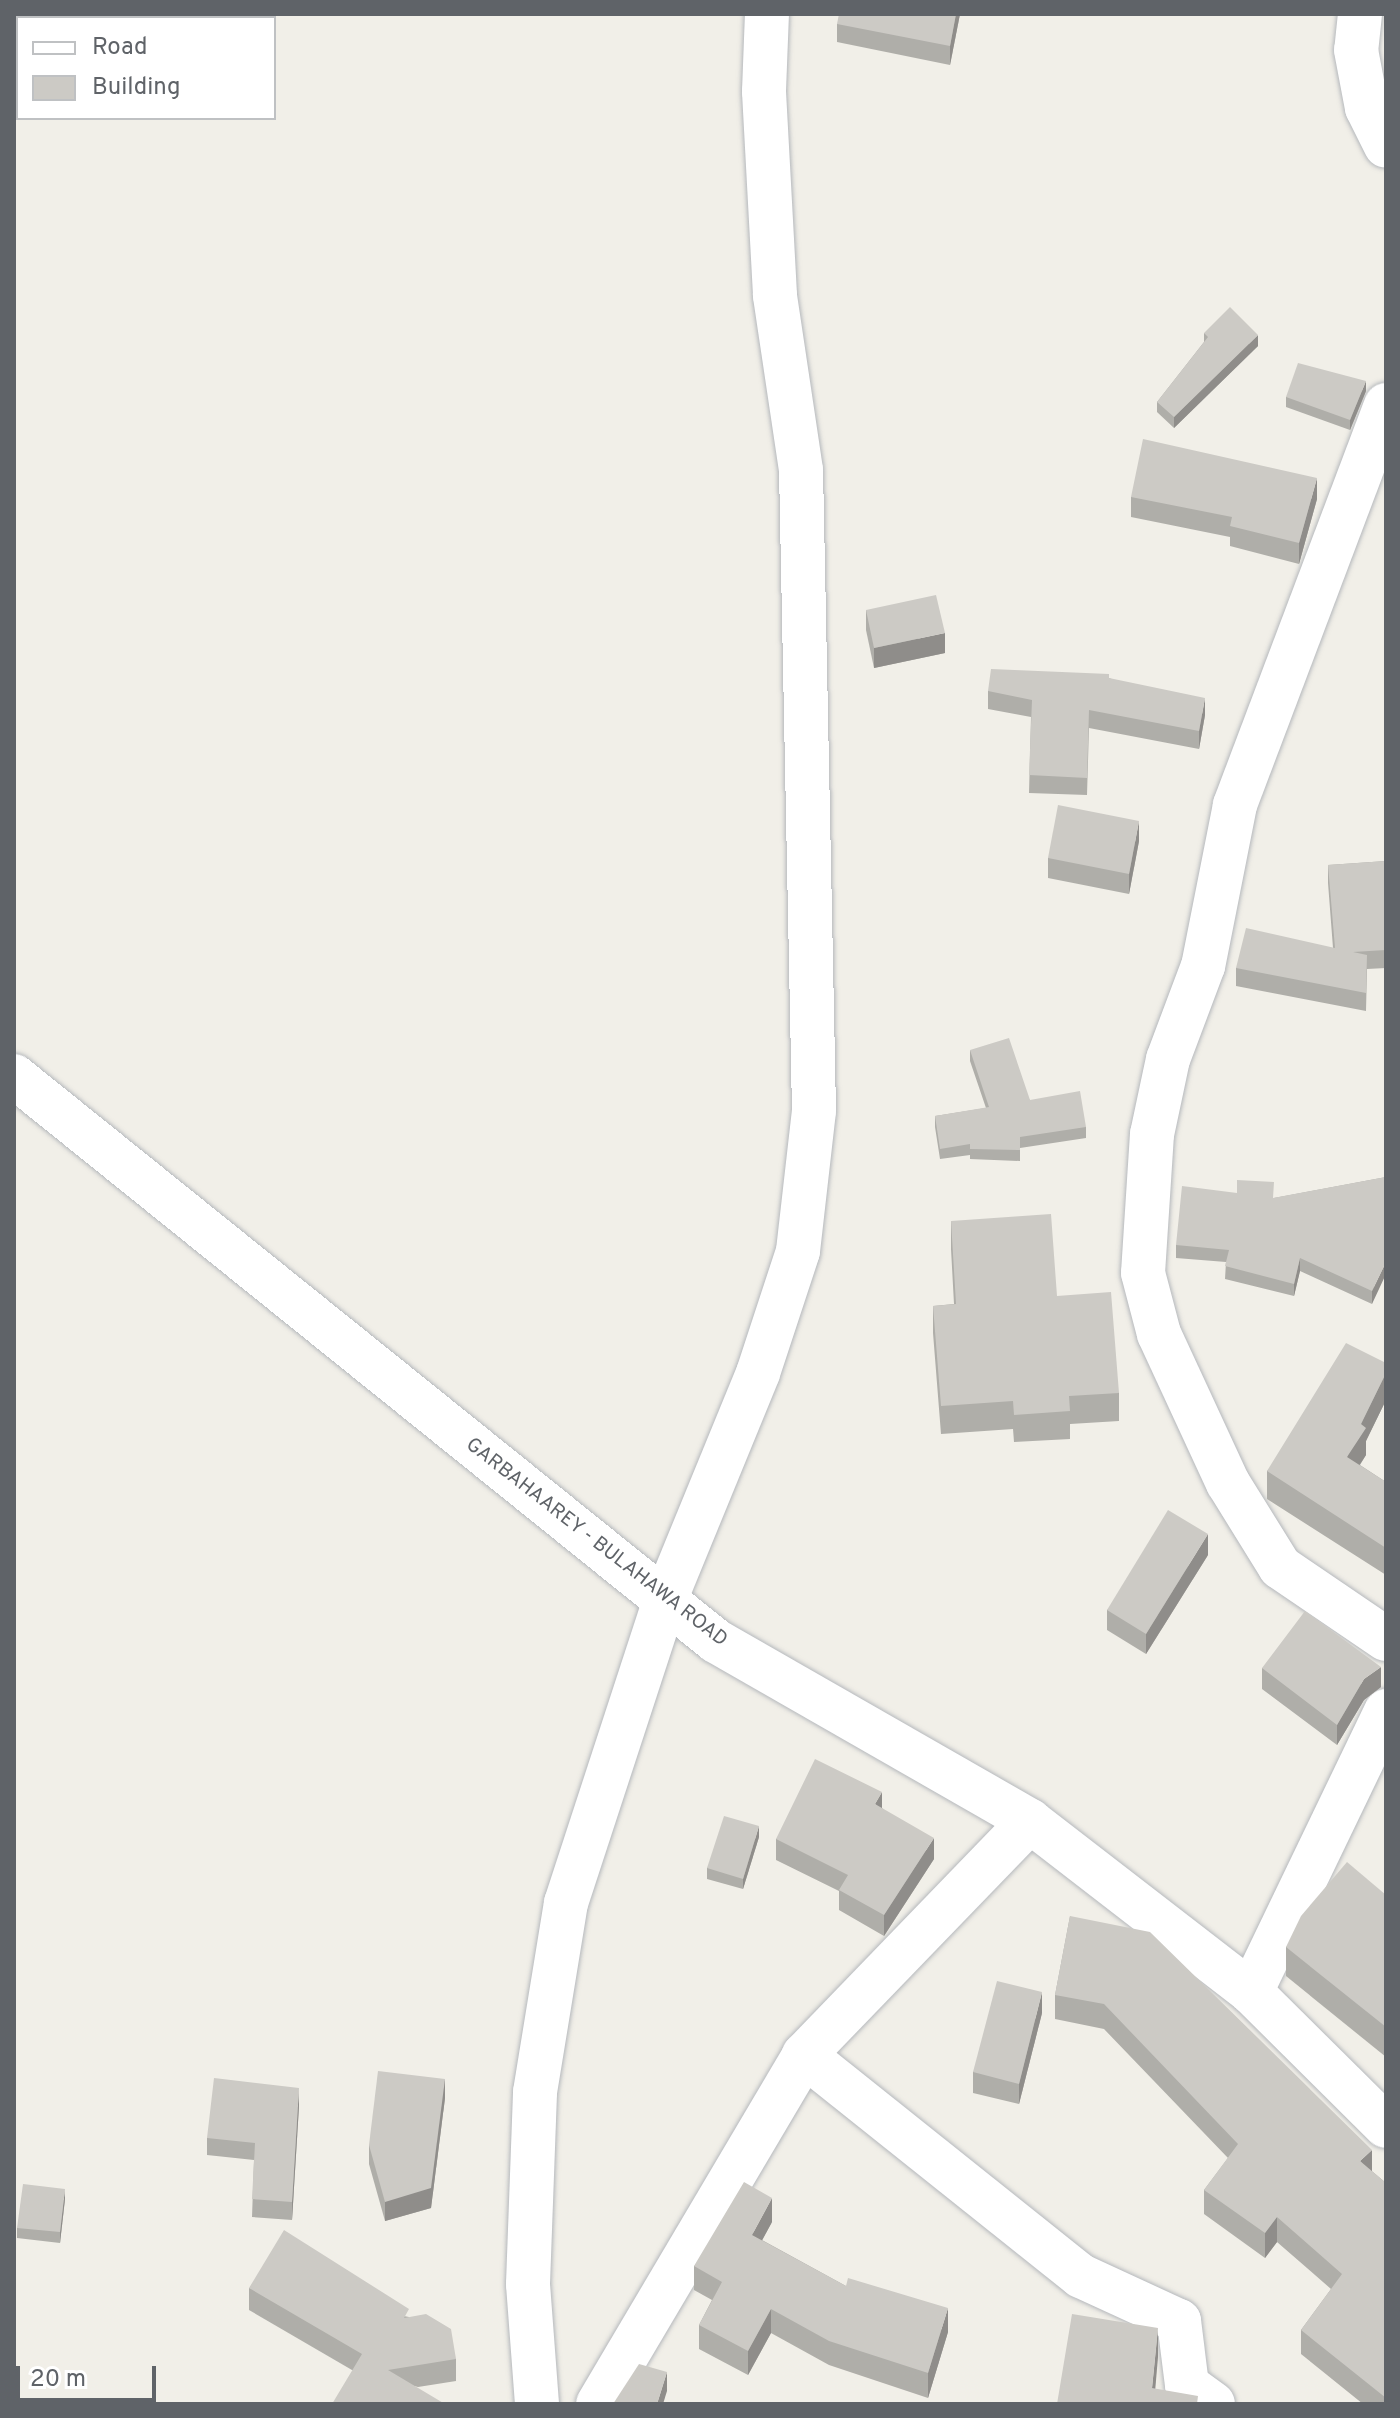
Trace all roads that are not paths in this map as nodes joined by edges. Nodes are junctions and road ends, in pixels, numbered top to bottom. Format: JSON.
{"nodes":[{"id":1,"x":767,"y":14,"type":"edge"},
{"id":2,"x":1360,"y":14,"type":"edge"},
{"id":3,"x":1386,"y":146,"type":"edge"},
{"id":4,"x":1386,"y":405,"type":"edge"},
{"id":5,"x":14,"y":1076,"type":"edge"},
{"id":6,"x":665,"y":1600,"type":"junction"},
{"id":7,"x":1386,"y":1639,"type":"edge"},
{"id":8,"x":1386,"y":1711,"type":"edge"},
{"id":9,"x":1030,"y":1821,"type":"junction"},
{"id":10,"x":1251,"y":1992,"type":"junction"},
{"id":11,"x":804,"y":2055,"type":"junction"},
{"id":12,"x":1386,"y":2126,"type":"edge"},
{"id":13,"x":537,"y":2404,"type":"edge"},
{"id":14,"x":598,"y":2404,"type":"edge"},
{"id":15,"x":1213,"y":2404,"type":"edge"}],
"edges":[{"from":1,"to":6,"type":"street"},
{"from":2,"to":3,"type":"street"},
{"from":4,"to":7,"type":"street"},
{"from":5,"to":6,"type":"street","name":"GARBAHAAREY - BULAHAWA ROAD"},
{"from":6,"to":9,"type":"street","name":"GARBAHAAREY - BULAHAWA ROAD"},
{"from":6,"to":13,"type":"street"},
{"from":8,"to":10,"type":"street"},
{"from":9,"to":10,"type":"street","name":"GARBAHAAREY - BULAHAWA ROAD"},
{"from":9,"to":11,"type":"street"},
{"from":10,"to":12,"type":"street","name":"GARBAHAAREY - BULAHAWA ROAD"},
{"from":11,"to":14,"type":"street"},
{"from":11,"to":15,"type":"street"}]}
